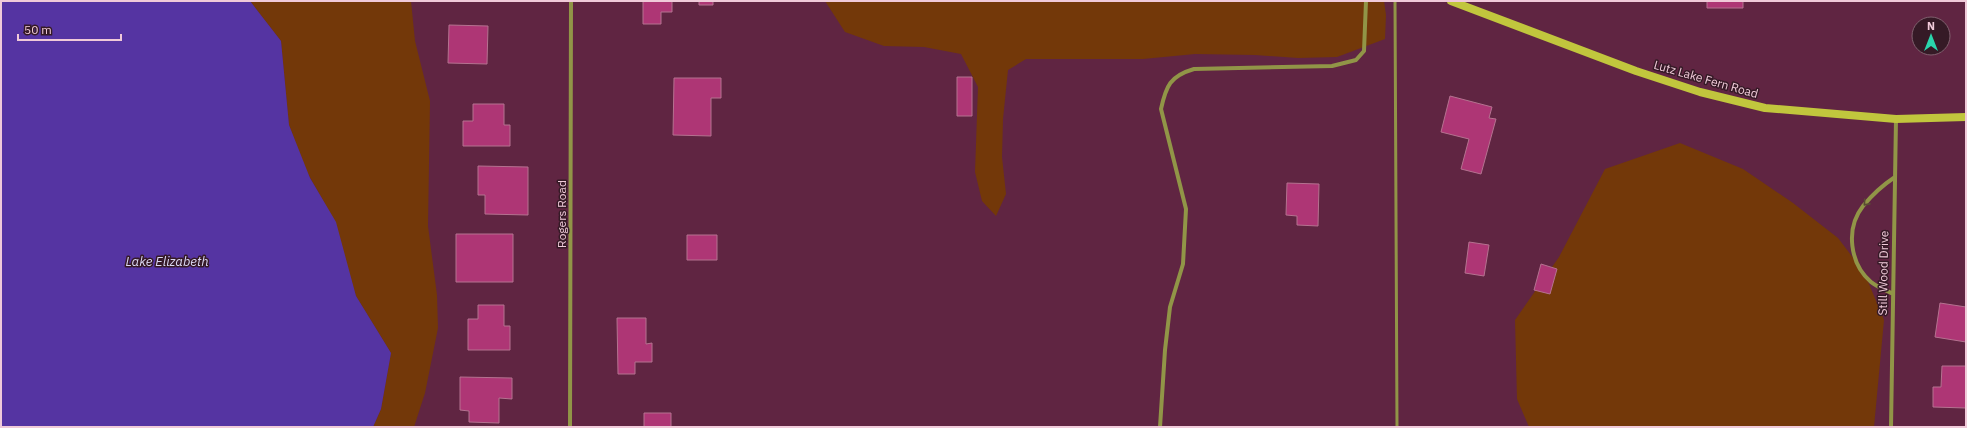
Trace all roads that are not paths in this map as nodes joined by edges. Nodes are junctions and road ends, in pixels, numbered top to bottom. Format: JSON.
{"nodes":[{"id":1,"x":571,"y":1,"type":"edge"},
{"id":2,"x":1366,"y":1,"type":"edge"},
{"id":3,"x":1395,"y":1,"type":"edge"},
{"id":4,"x":1452,"y":1,"type":"edge"},
{"id":5,"x":1966,"y":117,"type":"edge"},
{"id":6,"x":1896,"y":120,"type":"junction"},
{"id":7,"x":1895,"y":177,"type":"junction"},
{"id":8,"x":1893,"y":294,"type":"junction"},
{"id":9,"x":570,"y":427,"type":"edge"},
{"id":10,"x":1160,"y":427,"type":"edge"},
{"id":11,"x":1396,"y":427,"type":"edge"},
{"id":12,"x":1891,"y":427,"type":"edge"}],
"edges":[{"from":1,"to":9,"type":"street","name":"Rogers Road"},
{"from":2,"to":10,"type":"street"},
{"from":3,"to":11,"type":"lane"},
{"from":4,"to":6,"type":"main road","name":"Lutz Lake Fern Road"},
{"from":5,"to":6,"type":"main road","name":"Lutz Lake Fern Road"},
{"from":6,"to":7,"type":"street","name":"Still Wood Drive"},
{"from":7,"to":8,"type":"street","name":"Still Wood Drive"},
{"from":7,"to":8,"type":"street","one_way":true},
{"from":8,"to":12,"type":"street","name":"Still Wood Drive"}]}
